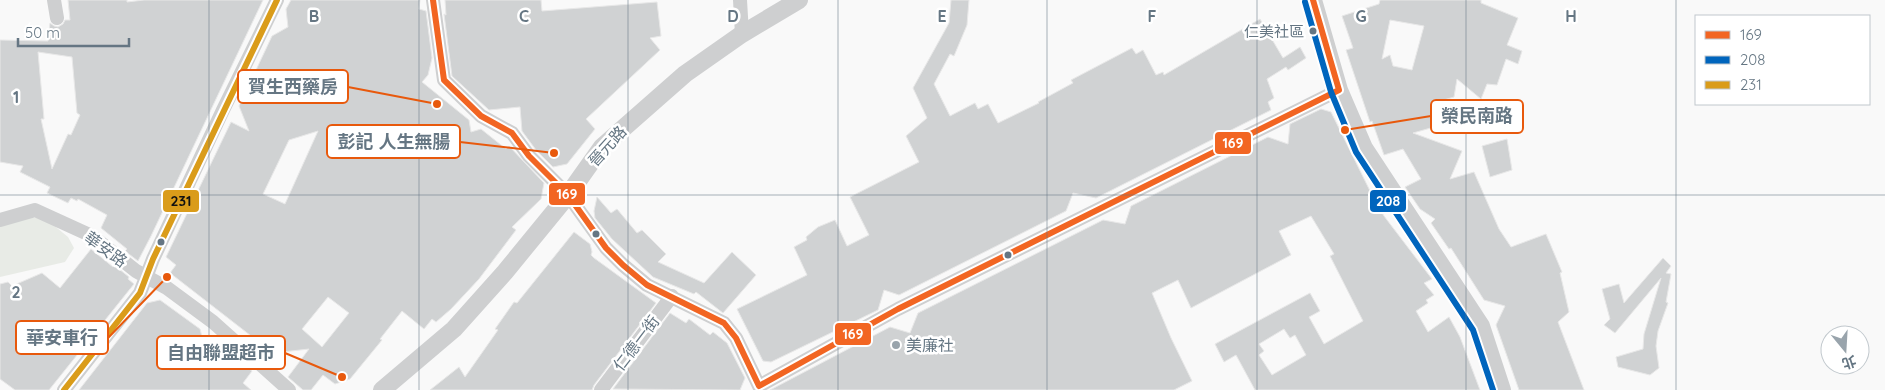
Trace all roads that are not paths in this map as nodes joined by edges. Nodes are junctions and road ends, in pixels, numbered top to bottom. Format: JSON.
{"nodes":[{"id":1,"x":54,"y":0,"type":"edge"},
{"id":2,"x":277,"y":0,"type":"edge"},
{"id":3,"x":433,"y":0,"type":"edge"},
{"id":4,"x":740,"y":0,"type":"edge"},
{"id":5,"x":799,"y":0,"type":"edge"},
{"id":6,"x":1313,"y":0,"type":"edge"},
{"id":7,"x":56,"y":18,"type":"dead end"},
{"id":8,"x":742,"y":34,"type":"junction"},
{"id":9,"x":1339,"y":90,"type":"junction"},
{"id":10,"x":568,"y":195,"type":"junction"},
{"id":11,"x":0,"y":220,"type":"edge"},
{"id":12,"x":146,"y":276,"type":"junction"},
{"id":13,"x":672,"y":296,"type":"junction"},
{"id":14,"x":64,"y":390,"type":"edge"},
{"id":15,"x":289,"y":390,"type":"edge"},
{"id":16,"x":382,"y":390,"type":"edge"},
{"id":17,"x":601,"y":390,"type":"edge"},
{"id":18,"x":1502,"y":390,"type":"edge"}],
"edges":[{"from":1,"to":7,"type":"street"},
{"from":2,"to":12,"type":"street"},
{"from":3,"to":10,"type":"street"},
{"from":4,"to":8,"type":"street"},
{"from":5,"to":8,"type":"street","name":"晉元路"},
{"from":6,"to":9,"type":"street"},
{"from":8,"to":10,"type":"street","name":"晉元路"},
{"from":9,"to":13,"type":"street"},
{"from":9,"to":18,"type":"street"},
{"from":10,"to":13,"type":"street"},
{"from":10,"to":16,"type":"street","name":"晉元路"},
{"from":11,"to":12,"type":"street","name":"華安路"},
{"from":12,"to":14,"type":"street"},
{"from":12,"to":15,"type":"street","name":"華安路"},
{"from":13,"to":17,"type":"street","name":"仁德一街"}]}
